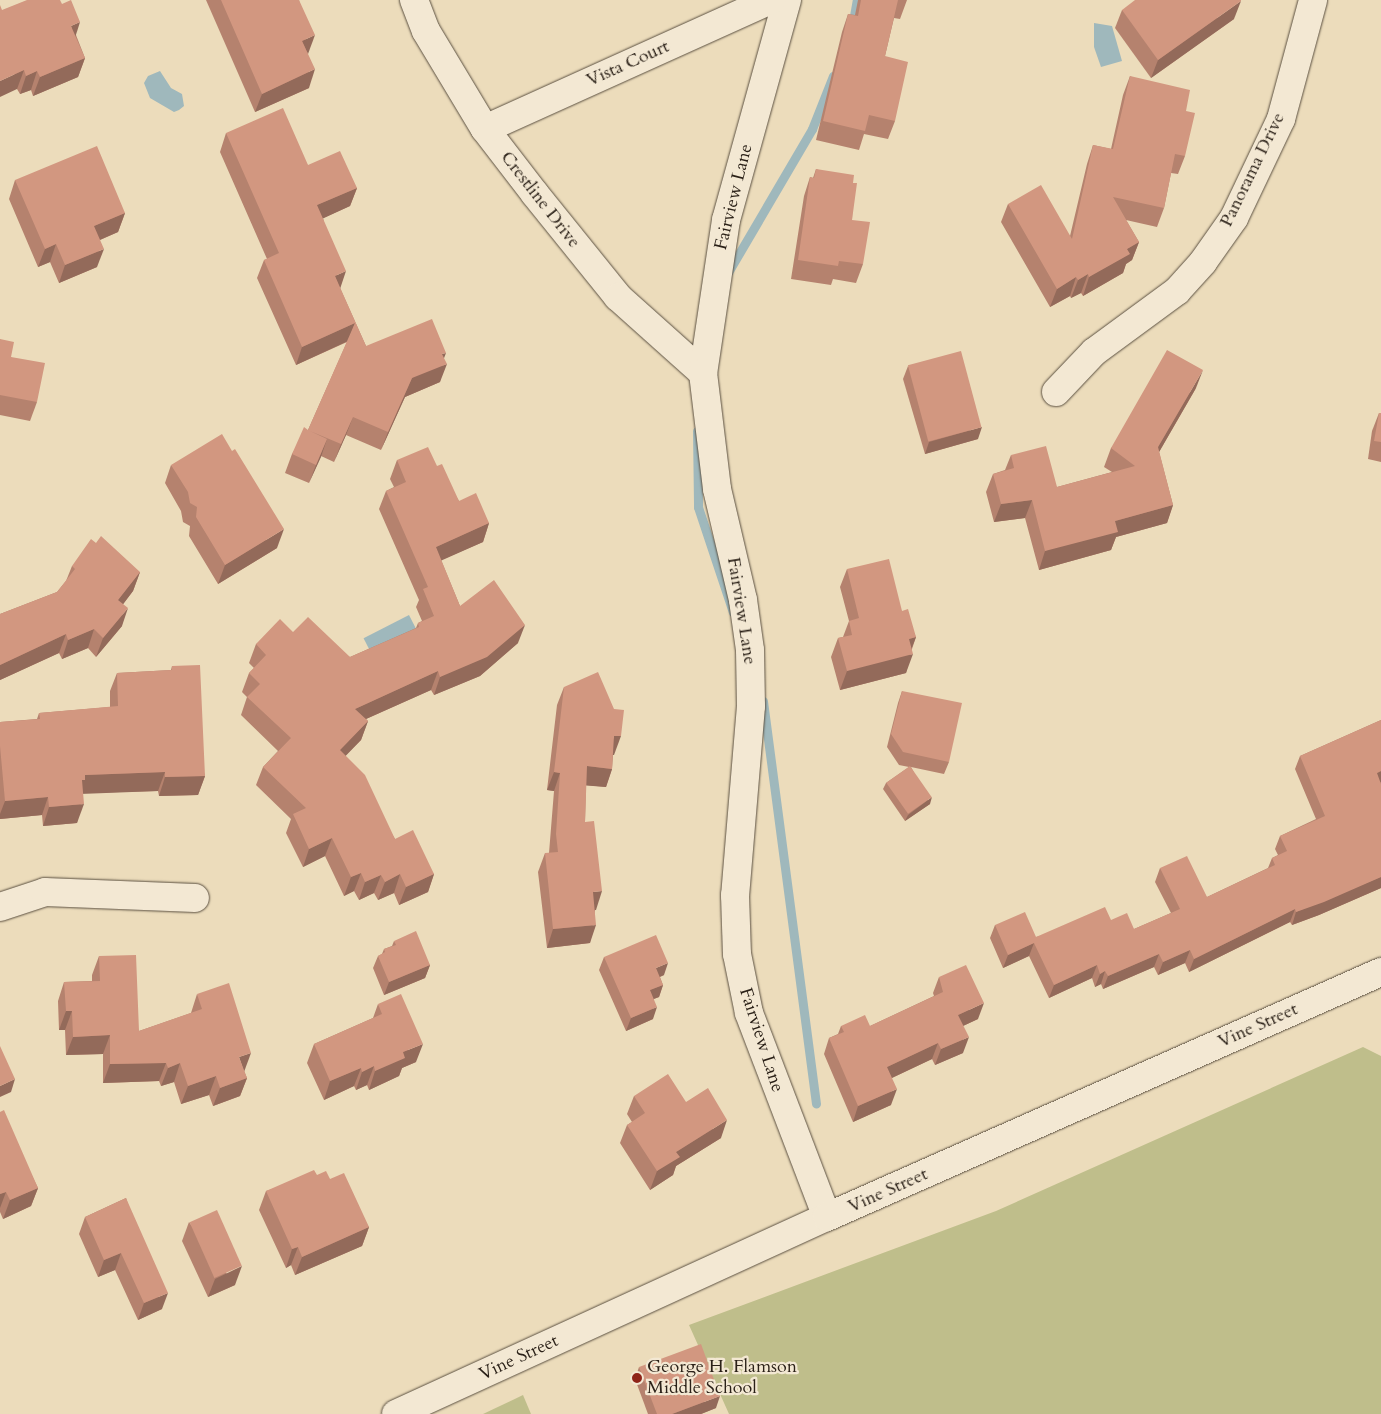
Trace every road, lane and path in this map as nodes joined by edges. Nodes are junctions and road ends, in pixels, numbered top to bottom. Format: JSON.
{"nodes":[{"id":1,"x":414,"y":0,"type":"edge"},
{"id":2,"x":771,"y":0,"type":"edge"},
{"id":3,"x":787,"y":0,"type":"edge"},
{"id":4,"x":1313,"y":0,"type":"edge"},
{"id":5,"x":484,"y":129,"type":"junction"},
{"id":6,"x":703,"y":374,"type":"junction"},
{"id":7,"x":1056,"y":392,"type":"dead end"},
{"id":8,"x":195,"y":898,"type":"dead end"},
{"id":9,"x":0,"y":907,"type":"edge"},
{"id":10,"x":1381,"y":972,"type":"edge"},
{"id":11,"x":827,"y":1217,"type":"junction"},
{"id":12,"x":396,"y":1414,"type":"edge"}],
"edges":[{"from":1,"to":5,"type":"street","name":"Crestline Drive"},
{"from":2,"to":5,"type":"street","name":"Vista Court"},
{"from":3,"to":6,"type":"street","name":"Fairview Lane"},
{"from":4,"to":7,"type":"street","name":"Panorama Drive"},
{"from":5,"to":6,"type":"street","name":"Crestline Drive"},
{"from":6,"to":11,"type":"street","name":"Fairview Lane"},
{"from":8,"to":9,"type":"street"},
{"from":10,"to":11,"type":"street","name":"Vine Street"},
{"from":11,"to":12,"type":"street","name":"Vine Street"}]}
